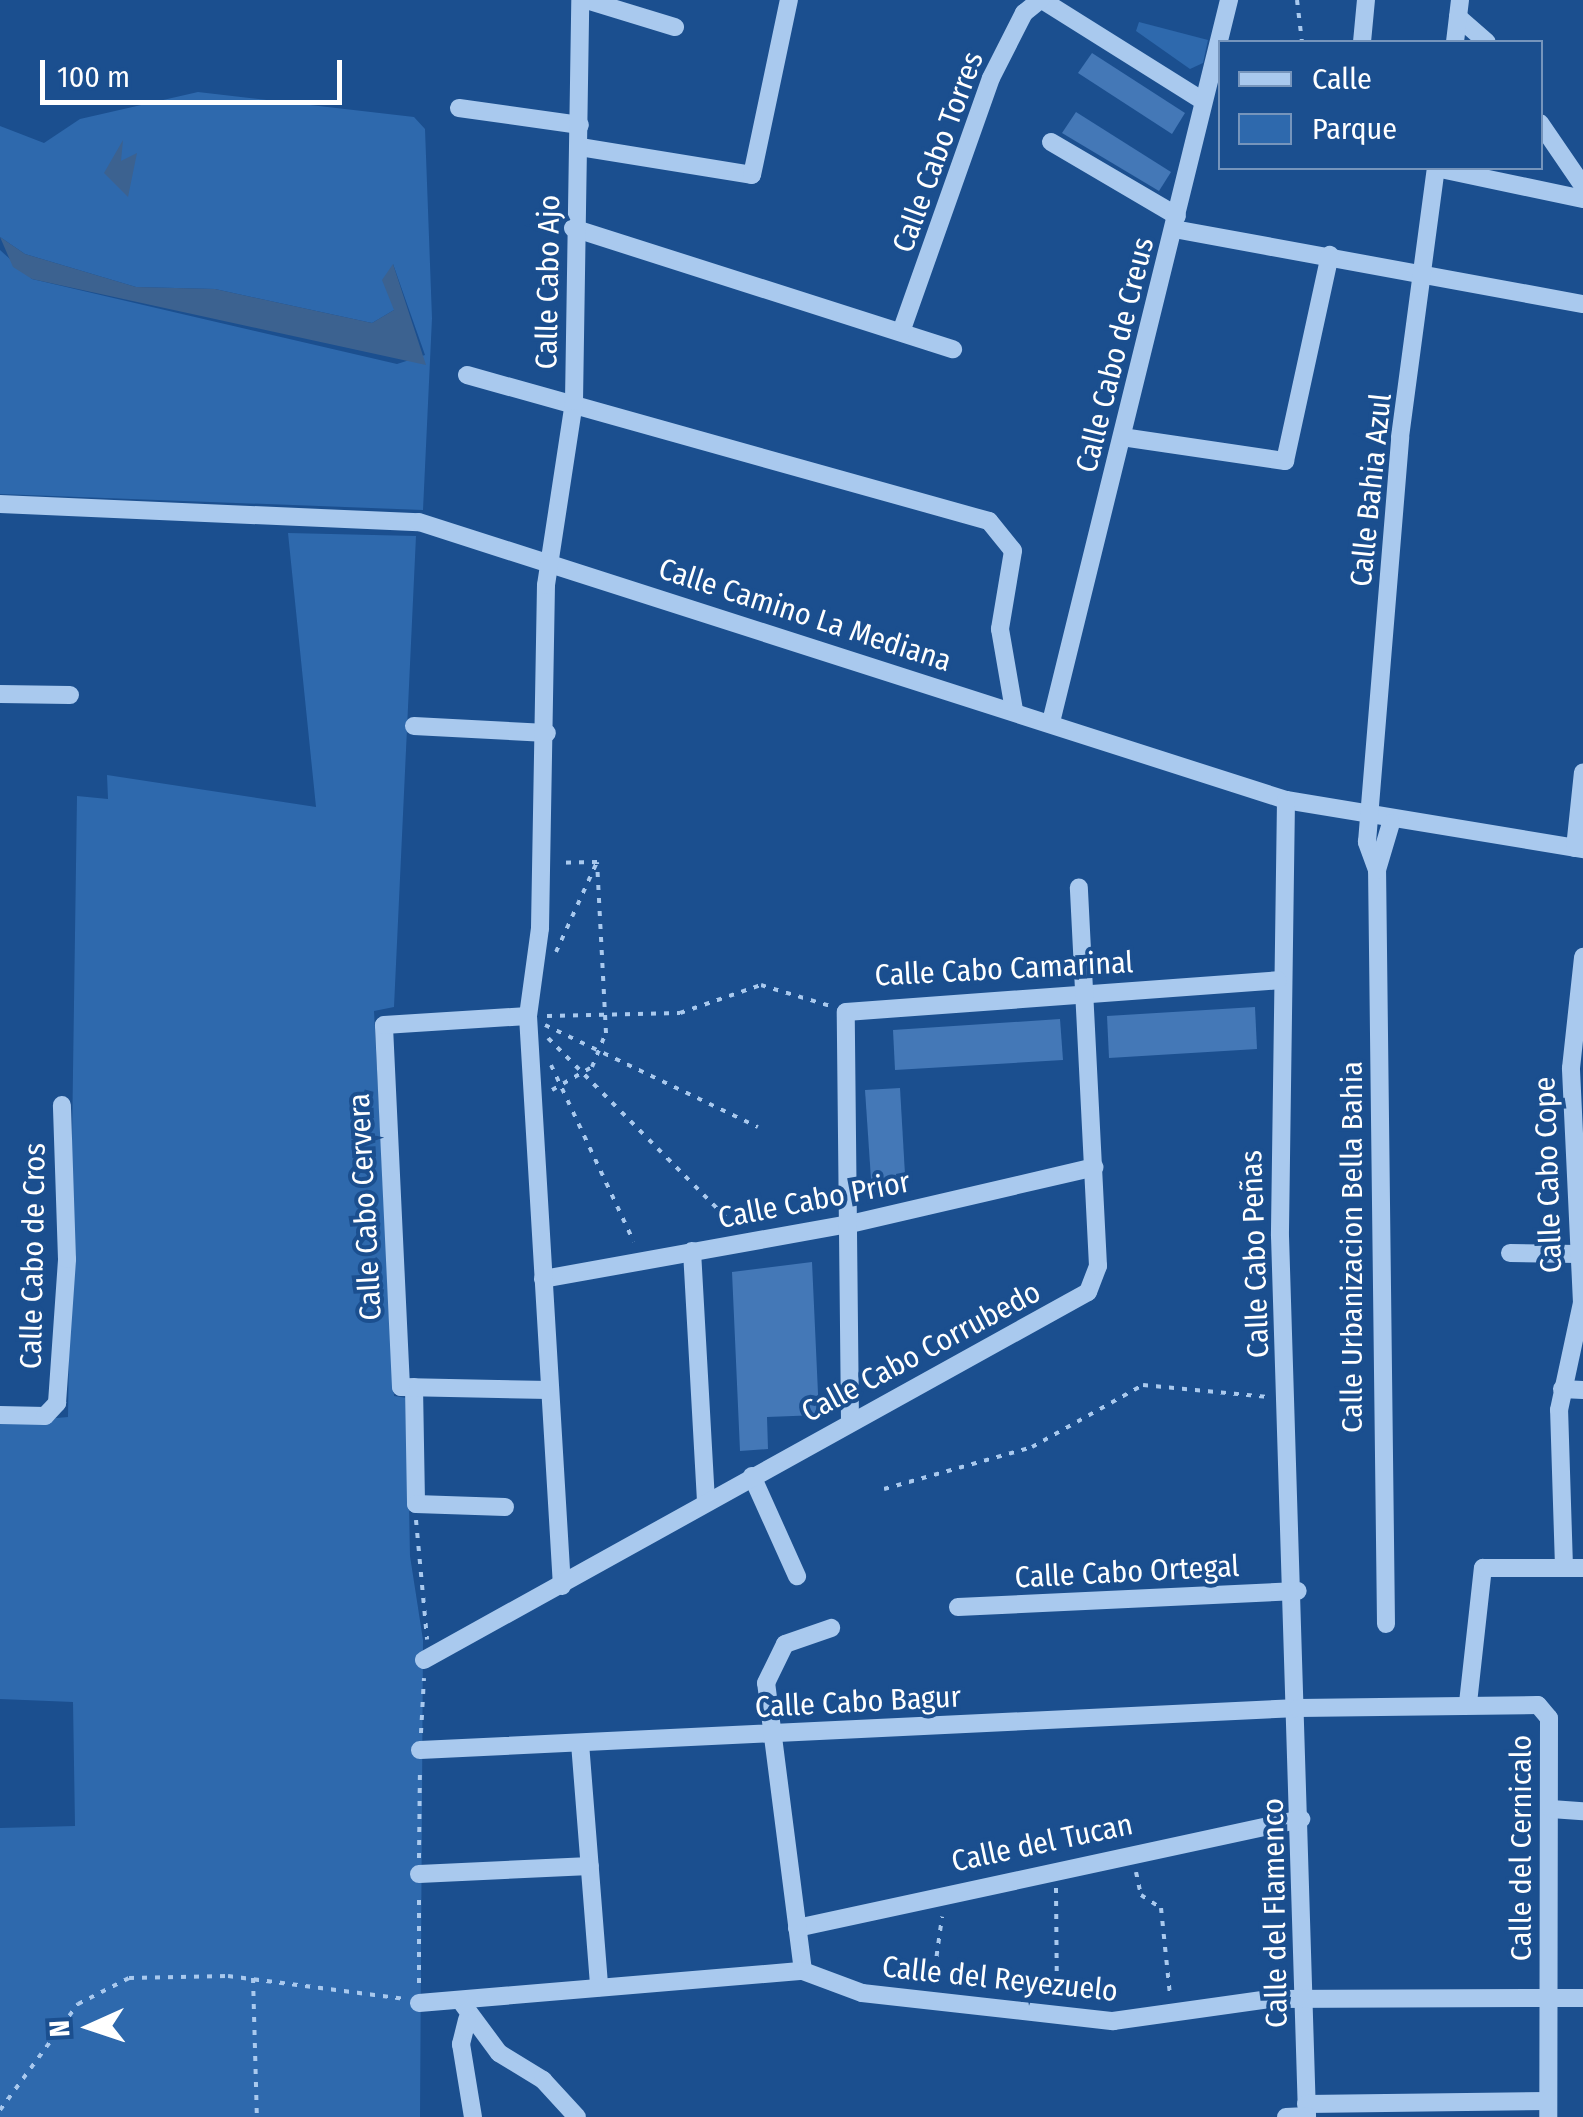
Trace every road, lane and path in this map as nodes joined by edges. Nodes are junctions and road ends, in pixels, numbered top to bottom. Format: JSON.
{"nodes":[{"id":1,"x":583,"y":0,"type":"edge"},
{"id":2,"x":789,"y":0,"type":"edge"},
{"id":3,"x":1041,"y":0,"type":"edge"},
{"id":4,"x":1229,"y":0,"type":"edge"},
{"id":5,"x":1297,"y":0,"type":"edge"},
{"id":6,"x":1366,"y":0,"type":"edge"},
{"id":7,"x":1459,"y":9,"type":"edge"},
{"id":8,"x":675,"y":27,"type":"dead end"},
{"id":9,"x":1222,"y":40,"type":"edge"},
{"id":10,"x":1302,"y":40,"type":"edge"},
{"id":11,"x":1362,"y":40,"type":"edge"},
{"id":12,"x":1454,"y":40,"type":"edge"},
{"id":13,"x":1485,"y":40,"type":"edge"},
{"id":14,"x":1218,"y":66,"type":"edge"},
{"id":15,"x":1212,"y":102,"type":"edge"},
{"id":16,"x":459,"y":108,"type":"dead end"},
{"id":17,"x":580,"y":125,"type":"junction"},
{"id":18,"x":1543,"y":127,"type":"edge"},
{"id":19,"x":1050,"y":142,"type":"dead end"},
{"id":20,"x":580,"y":147,"type":"junction"},
{"id":21,"x":1436,"y":170,"type":"edge"},
{"id":22,"x":1445,"y":170,"type":"edge"},
{"id":23,"x":1583,"y":186,"type":"edge"},
{"id":24,"x":1583,"y":199,"type":"edge"},
{"id":25,"x":1176,"y":222,"type":"junction"},
{"id":26,"x":573,"y":228,"type":"junction"},
{"id":27,"x":1330,"y":255,"type":"junction"},
{"id":28,"x":1428,"y":275,"type":"junction"},
{"id":29,"x":1583,"y":304,"type":"edge"},
{"id":30,"x":901,"y":332,"type":"junction"},
{"id":31,"x":953,"y":349,"type":"dead end"},
{"id":32,"x":467,"y":375,"type":"dead end"},
{"id":33,"x":574,"y":401,"type":"junction"},
{"id":34,"x":1122,"y":438,"type":"junction"},
{"id":35,"x":0,"y":504,"type":"edge"},
{"id":36,"x":552,"y":564,"type":"junction"},
{"id":37,"x":0,"y":694,"type":"edge"},
{"id":38,"x":70,"y":695,"type":"dead end"},
{"id":39,"x":1014,"y":710,"type":"junction"},
{"id":40,"x":1051,"y":722,"type":"junction"},
{"id":41,"x":414,"y":726,"type":"dead end"},
{"id":42,"x":547,"y":733,"type":"junction"},
{"id":43,"x":1583,"y":772,"type":"edge"},
{"id":44,"x":1286,"y":800,"type":"junction"},
{"id":45,"x":1368,"y":820,"type":"junction"},
{"id":46,"x":1391,"y":823,"type":"junction"},
{"id":47,"x":1579,"y":848,"type":"edge"},
{"id":48,"x":597,"y":862,"type":"junction"},
{"id":49,"x":542,"y":864,"type":"junction"},
{"id":50,"x":1376,"y":870,"type":"junction"},
{"id":51,"x":1079,"y":886,"type":"dead end"},
{"id":52,"x":1583,"y":957,"type":"edge"},
{"id":53,"x":551,"y":964,"type":"dead end"},
{"id":54,"x":1278,"y":980,"type":"junction"},
{"id":55,"x":1085,"y":992,"type":"junction"},
{"id":56,"x":846,"y":1012,"type":"junction"},
{"id":57,"x":604,"y":1014,"type":"junction"},
{"id":58,"x":528,"y":1016,"type":"junction"},
{"id":59,"x":541,"y":1045,"type":"dead end"},
{"id":60,"x":602,"y":1051,"type":"junction"},
{"id":61,"x":548,"y":1060,"type":"dead end"},
{"id":62,"x":583,"y":1076,"type":"junction"},
{"id":63,"x":562,"y":1089,"type":"junction"},
{"id":64,"x":532,"y":1092,"type":"junction"},
{"id":65,"x":62,"y":1105,"type":"dead end"},
{"id":66,"x":758,"y":1127,"type":"dead end"},
{"id":67,"x":1094,"y":1167,"type":"junction"},
{"id":68,"x":850,"y":1224,"type":"junction"},
{"id":69,"x":750,"y":1241,"type":"junction"},
{"id":70,"x":692,"y":1251,"type":"junction"},
{"id":71,"x":1510,"y":1253,"type":"dead end"},
{"id":72,"x":1578,"y":1254,"type":"junction"},
{"id":73,"x":643,"y":1260,"type":"junction"},
{"id":74,"x":543,"y":1279,"type":"junction"},
{"id":75,"x":407,"y":1387,"type":"junction"},
{"id":76,"x":1562,"y":1389,"type":"junction"},
{"id":77,"x":549,"y":1390,"type":"junction"},
{"id":78,"x":1583,"y":1390,"type":"edge"},
{"id":79,"x":1288,"y":1401,"type":"junction"},
{"id":80,"x":0,"y":1415,"type":"edge"},
{"id":81,"x":850,"y":1422,"type":"junction"},
{"id":82,"x":752,"y":1476,"type":"junction"},
{"id":83,"x":884,"y":1489,"type":"dead end"},
{"id":84,"x":706,"y":1502,"type":"junction"},
{"id":85,"x":504,"y":1506,"type":"dead end"},
{"id":86,"x":1573,"y":1567,"type":"edge"},
{"id":87,"x":798,"y":1576,"type":"dead end"},
{"id":88,"x":562,"y":1586,"type":"junction"},
{"id":89,"x":1298,"y":1591,"type":"junction"},
{"id":90,"x":958,"y":1607,"type":"dead end"},
{"id":91,"x":1386,"y":1624,"type":"dead end"},
{"id":92,"x":831,"y":1628,"type":"dead end"},
{"id":93,"x":424,"y":1660,"type":"dead end"},
{"id":94,"x":1468,"y":1704,"type":"junction"},
{"id":95,"x":1298,"y":1708,"type":"junction"},
{"id":96,"x":773,"y":1734,"type":"junction"},
{"id":97,"x":580,"y":1743,"type":"junction"},
{"id":98,"x":420,"y":1750,"type":"dead end"},
{"id":99,"x":1550,"y":1809,"type":"junction"},
{"id":100,"x":1583,"y":1811,"type":"edge"},
{"id":101,"x":1300,"y":1819,"type":"junction"},
{"id":102,"x":1132,"y":1852,"type":"junction"},
{"id":103,"x":590,"y":1866,"type":"junction"},
{"id":104,"x":1053,"y":1868,"type":"junction"},
{"id":105,"x":419,"y":1874,"type":"dead end"},
{"id":106,"x":946,"y":1892,"type":"junction"},
{"id":107,"x":797,"y":1928,"type":"junction"},
{"id":108,"x":803,"y":1972,"type":"junction"},
{"id":109,"x":253,"y":1978,"type":"junction"},
{"id":110,"x":599,"y":1987,"type":"junction"},
{"id":111,"x":1305,"y":1998,"type":"junction"},
{"id":112,"x":1547,"y":1998,"type":"junction"},
{"id":113,"x":1583,"y":1998,"type":"edge"},
{"id":114,"x":931,"y":2002,"type":"junction"},
{"id":115,"x":418,"y":2003,"type":"joint"},
{"id":116,"x":464,"y":2012,"type":"junction"},
{"id":117,"x":1172,"y":2015,"type":"junction"},
{"id":118,"x":1057,"y":2018,"type":"junction"},
{"id":119,"x":1548,"y":2109,"type":"edge"},
{"id":120,"x":0,"y":2110,"type":"edge"},
{"id":121,"x":1307,"y":2112,"type":"edge"},
{"id":122,"x":258,"y":2117,"type":"edge"},
{"id":123,"x":474,"y":2117,"type":"edge"},
{"id":124,"x":577,"y":2117,"type":"edge"},
{"id":125,"x":1286,"y":2117,"type":"edge"}],
"edges":[{"from":1,"to":8,"type":"street"},
{"from":1,"to":17,"type":"street","name":"Calle Cabo Ajo"},
{"from":2,"to":20,"type":"street"},
{"from":3,"to":15,"type":"street"},
{"from":3,"to":30,"type":"street","name":"Calle Cabo Torres"},
{"from":4,"to":9,"type":"street","name":"Calle Cabo de Creus"},
{"from":5,"to":10,"type":"path"},
{"from":6,"to":11,"type":"street"},
{"from":7,"to":12,"type":"street"},
{"from":7,"to":13,"type":"street"},
{"from":14,"to":15,"type":"street","name":"Calle Cabo de Creus"},
{"from":15,"to":25,"type":"street","name":"Calle Cabo de Creus"},
{"from":16,"to":17,"type":"street"},
{"from":17,"to":20,"type":"street","name":"Calle Cabo Ajo"},
{"from":18,"to":23,"type":"street"},
{"from":19,"to":25,"type":"street"},
{"from":20,"to":26,"type":"street","name":"Calle Cabo Ajo"},
{"from":21,"to":28,"type":"street","name":"Calle Bahia Azul"},
{"from":22,"to":24,"type":"street"},
{"from":25,"to":27,"type":"street"},
{"from":25,"to":34,"type":"street","name":"Calle Cabo de Creus"},
{"from":26,"to":30,"type":"street"},
{"from":26,"to":33,"type":"street","name":"Calle Cabo Ajo"},
{"from":27,"to":28,"type":"street"},
{"from":27,"to":34,"type":"street"},
{"from":28,"to":29,"type":"street"},
{"from":28,"to":45,"type":"street","name":"Calle Bahia Azul"},
{"from":30,"to":31,"type":"street"},
{"from":32,"to":33,"type":"street"},
{"from":33,"to":36,"type":"street","name":"Calle Cabo Ajo"},
{"from":33,"to":39,"type":"street"},
{"from":34,"to":40,"type":"street","name":"Calle Cabo de Creus"},
{"from":35,"to":36,"type":"street","name":"Calle Camino La Mediana"},
{"from":36,"to":39,"type":"street","name":"Calle Camino La Mediana"},
{"from":36,"to":42,"type":"street"},
{"from":37,"to":38,"type":"street"},
{"from":39,"to":40,"type":"street","name":"Calle Camino La Mediana"},
{"from":40,"to":44,"type":"street","name":"Calle Camino La Mediana"},
{"from":41,"to":42,"type":"street"},
{"from":42,"to":49,"type":"street"},
{"from":43,"to":47,"type":"street"},
{"from":44,"to":45,"type":"street","name":"Calle Camino La Mediana"},
{"from":44,"to":54,"type":"street","name":"Calle Cabo Peñas"},
{"from":45,"to":46,"type":"street","name":"Calle Camino La Mediana"},
{"from":45,"to":50,"type":"street","name":"Calle Urbanizacion Bella Bahia"},
{"from":46,"to":47,"type":"street","name":"Calle Camino La Mediana"},
{"from":46,"to":50,"type":"street","name":"Calle Urbanizacion Bella Bahia"},
{"from":48,"to":49,"type":"path"},
{"from":48,"to":53,"type":"path"},
{"from":48,"to":57,"type":"path"},
{"from":49,"to":58,"type":"street"},
{"from":50,"to":91,"type":"street","name":"Calle Urbanizacion Bella Bahia"},
{"from":51,"to":55,"type":"street","name":"Calle Cabo Corrubedo"},
{"from":52,"to":72,"type":"street","name":"Calle Cabo Cope"},
{"from":54,"to":55,"type":"street","name":"Calle Cabo Camarinal"},
{"from":54,"to":79,"type":"street","name":"Calle Cabo Peñas"},
{"from":55,"to":56,"type":"street","name":"Calle Cabo Camarinal"},
{"from":55,"to":67,"type":"street","name":"Calle Cabo Corrubedo"},
{"from":56,"to":57,"type":"path"},
{"from":56,"to":68,"type":"street","name":"Calle Cabo Camarinal"},
{"from":57,"to":58,"type":"path"},
{"from":57,"to":60,"type":"path"},
{"from":58,"to":59,"type":"path"},
{"from":58,"to":60,"type":"path"},
{"from":58,"to":62,"type":"path"},
{"from":58,"to":64,"type":"street"},
{"from":58,"to":75,"type":"street","name":"Calle Cabo Cervera"},
{"from":60,"to":62,"type":"path"},
{"from":60,"to":66,"type":"path"},
{"from":61,"to":63,"type":"path"},
{"from":62,"to":63,"type":"path"},
{"from":62,"to":69,"type":"path"},
{"from":63,"to":64,"type":"path"},
{"from":63,"to":73,"type":"path"},
{"from":64,"to":74,"type":"street"},
{"from":65,"to":80,"type":"street","name":"Calle Cabo de Cros"},
{"from":67,"to":68,"type":"street","name":"Calle Cabo Prior"},
{"from":67,"to":81,"type":"street","name":"Calle Cabo Corrubedo"},
{"from":68,"to":69,"type":"street","name":"Calle Cabo Prior"},
{"from":68,"to":81,"type":"street","name":"Calle Cabo Camarinal"},
{"from":69,"to":70,"type":"street","name":"Calle Cabo Prior"},
{"from":70,"to":73,"type":"street","name":"Calle Cabo Prior"},
{"from":70,"to":84,"type":"street"},
{"from":71,"to":72,"type":"street"},
{"from":72,"to":76,"type":"street","name":"Calle Cabo Cope"},
{"from":73,"to":74,"type":"street","name":"Calle Cabo Prior"},
{"from":74,"to":77,"type":"street"},
{"from":75,"to":77,"type":"street"},
{"from":75,"to":85,"type":"street","name":"Calle Cabo Cervera"},
{"from":76,"to":78,"type":"street"},
{"from":76,"to":86,"type":"street","name":"Calle Cabo Cope"},
{"from":77,"to":88,"type":"street"},
{"from":79,"to":83,"type":"path"},
{"from":79,"to":89,"type":"street","name":"Calle Cabo Peñas"},
{"from":81,"to":82,"type":"street","name":"Calle Cabo Corrubedo"},
{"from":82,"to":84,"type":"street","name":"Calle Cabo Corrubedo"},
{"from":82,"to":87,"type":"street"},
{"from":84,"to":88,"type":"street","name":"Calle Cabo Corrubedo"},
{"from":86,"to":94,"type":"street","name":"Calle Cabo Cope"},
{"from":88,"to":93,"type":"street","name":"Calle Cabo Corrubedo"},
{"from":89,"to":90,"type":"street","name":"Calle Cabo Ortegal"},
{"from":89,"to":95,"type":"street","name":"Calle Cabo Peñas"},
{"from":92,"to":96,"type":"street"},
{"from":94,"to":95,"type":"street","name":"Calle del Cernicalo"},
{"from":94,"to":99,"type":"street","name":"Calle del Cernicalo"},
{"from":95,"to":96,"type":"street","name":"Calle Cabo Bagur"},
{"from":95,"to":101,"type":"street","name":"Calle del Flamenco"},
{"from":96,"to":97,"type":"street","name":"Calle Cabo Bagur"},
{"from":96,"to":107,"type":"street"},
{"from":97,"to":98,"type":"street","name":"Calle Cabo Bagur"},
{"from":97,"to":103,"type":"street"},
{"from":99,"to":100,"type":"street"},
{"from":99,"to":112,"type":"street","name":"Calle del Cernicalo"},
{"from":101,"to":102,"type":"street","name":"Calle del Tucan"},
{"from":101,"to":111,"type":"street","name":"Calle del Flamenco"},
{"from":102,"to":104,"type":"street","name":"Calle del Tucan"},
{"from":102,"to":117,"type":"path"},
{"from":103,"to":105,"type":"street"},
{"from":103,"to":110,"type":"street"},
{"from":104,"to":106,"type":"street","name":"Calle del Tucan"},
{"from":104,"to":118,"type":"path"},
{"from":106,"to":107,"type":"street","name":"Calle del Tucan"},
{"from":106,"to":114,"type":"path"},
{"from":107,"to":108,"type":"street"},
{"from":108,"to":110,"type":"street","name":"Calle del Reyezuelo"},
{"from":108,"to":114,"type":"street","name":"Calle del Reyezuelo"},
{"from":109,"to":115,"type":"path"},
{"from":109,"to":120,"type":"path"},
{"from":109,"to":122,"type":"path"},
{"from":110,"to":116,"type":"street","name":"Calle del Reyezuelo"},
{"from":111,"to":112,"type":"street","name":"Calle del Reyezuelo"},
{"from":111,"to":117,"type":"street","name":"Calle del Reyezuelo"},
{"from":111,"to":121,"type":"street","name":"Calle del Flamenco"},
{"from":112,"to":113,"type":"street","name":"Calle del Reyezuelo"},
{"from":112,"to":119,"type":"street","name":"Calle del Cernicalo"},
{"from":114,"to":118,"type":"street","name":"Calle del Reyezuelo"},
{"from":115,"to":116,"type":"street","name":"Calle del Reyezuelo"},
{"from":116,"to":123,"type":"street"},
{"from":116,"to":124,"type":"street"},
{"from":117,"to":118,"type":"street","name":"Calle del Reyezuelo"},
{"from":119,"to":121,"type":"street"},
{"from":121,"to":125,"type":"street"}]}
